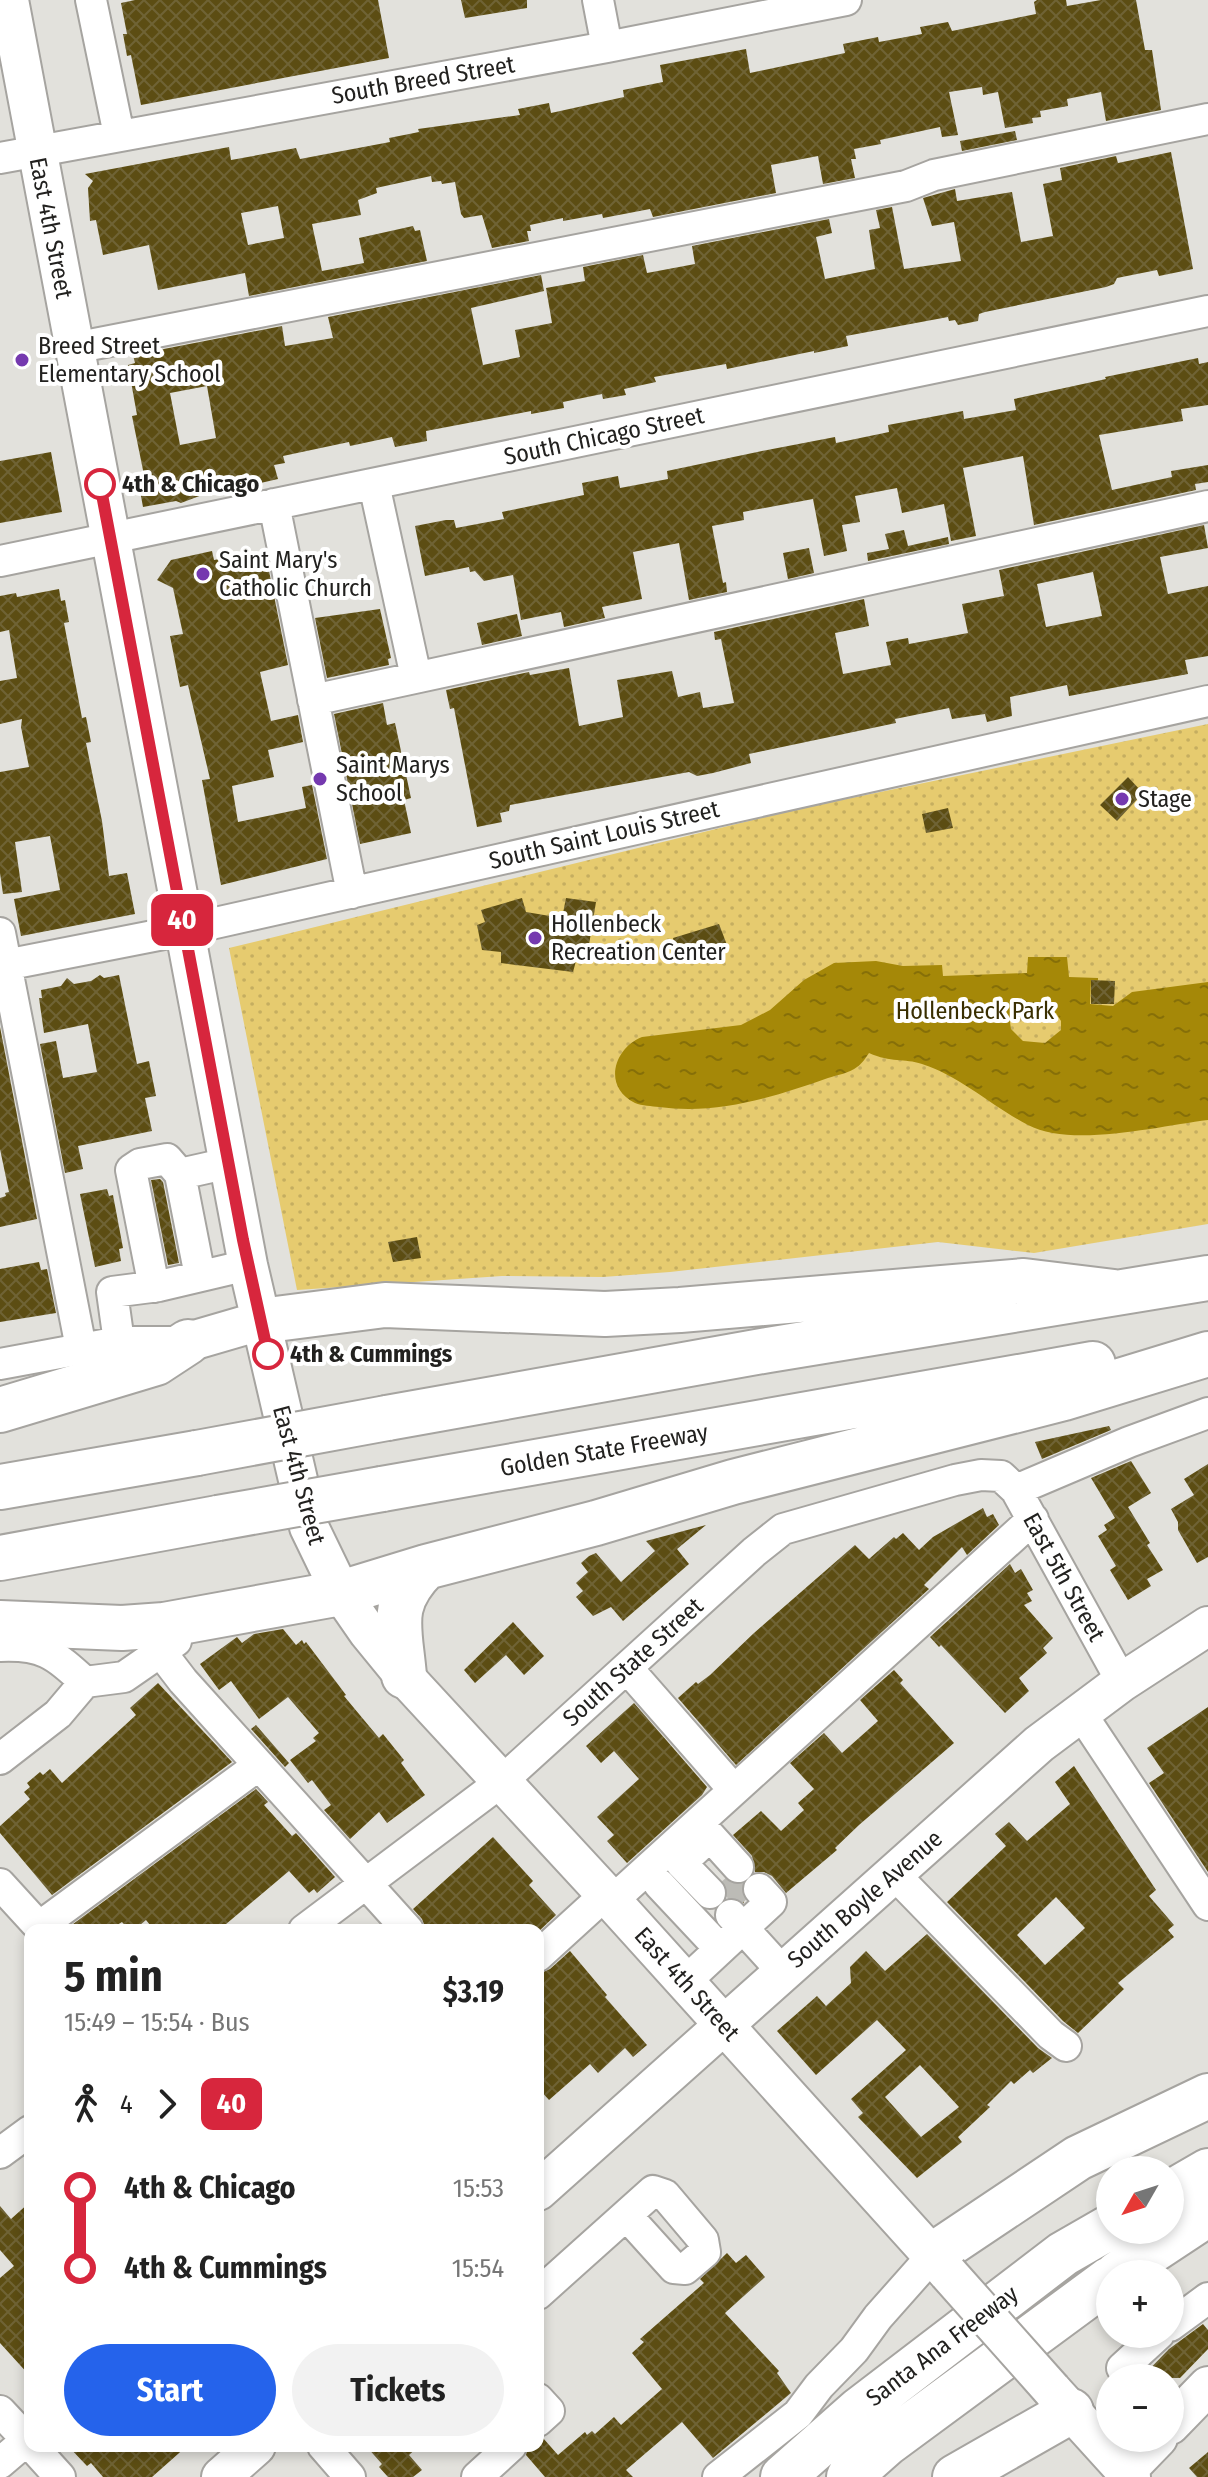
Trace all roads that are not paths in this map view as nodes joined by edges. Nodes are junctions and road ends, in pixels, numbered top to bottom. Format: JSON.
{"nodes":[{"id":1,"x":91,"y":0,"type":"edge"},
{"id":2,"x":598,"y":0,"type":"edge"},
{"id":3,"x":846,"y":0,"type":"edge"},
{"id":4,"x":18,"y":2,"type":"edge"},
{"id":5,"x":607,"y":47,"type":"junction"},
{"id":6,"x":1208,"y":119,"type":"edge"},
{"id":7,"x":119,"y":135,"type":"junction"},
{"id":8,"x":18,"y":154,"type":"edge"},
{"id":9,"x":1208,"y":311,"type":"edge"},
{"id":10,"x":74,"y":348,"type":"junction"},
{"id":11,"x":374,"y":484,"type":"junction"},
{"id":12,"x":274,"y":504,"type":"junction"},
{"id":13,"x":1208,"y":506,"type":"edge"},
{"id":14,"x":111,"y":539,"type":"junction"},
{"id":15,"x":0,"y":561,"type":"edge"},
{"id":16,"x":416,"y":677,"type":"junction"},
{"id":17,"x":313,"y":700,"type":"junction"},
{"id":18,"x":1208,"y":701,"type":"edge"},
{"id":19,"x":352,"y":893,"type":"junction"},
{"id":20,"x":184,"y":930,"type":"junction"},
{"id":21,"x":0,"y":933,"type":"edge"},
{"id":22,"x":3,"y":966,"type":"edge"},
{"id":23,"x":229,"y":1163,"type":"junction"},
{"id":24,"x":180,"y":1174,"type":"junction"},
{"id":25,"x":248,"y":1265,"type":"junction"},
{"id":26,"x":200,"y":1276,"type":"junction"},
{"id":27,"x":1208,"y":1278,"type":"edge"},
{"id":28,"x":154,"y":1287,"type":"junction"},
{"id":29,"x":1114,"y":1292,"type":"junction"},
{"id":30,"x":260,"y":1321,"type":"junction"},
{"id":31,"x":119,"y":1342,"type":"junction"},
{"id":32,"x":188,"y":1342,"type":"junction"},
{"id":33,"x":1208,"y":1344,"type":"edge"},
{"id":34,"x":81,"y":1348,"type":"junction"},
{"id":35,"x":1208,"y":1354,"type":"edge"},
{"id":36,"x":0,"y":1364,"type":"edge"},
{"id":37,"x":0,"y":1410,"type":"edge"},
{"id":38,"x":1208,"y":1413,"type":"edge"},
{"id":39,"x":1008,"y":1483,"type":"junction"},
{"id":40,"x":0,"y":1487,"type":"edge"},
{"id":41,"x":1033,"y":1519,"type":"junction"},
{"id":42,"x":0,"y":1558,"type":"edge"},
{"id":43,"x":426,"y":1567,"type":"junction"},
{"id":44,"x":341,"y":1593,"type":"junction"},
{"id":45,"x":217,"y":1616,"type":"junction"},
{"id":46,"x":0,"y":1623,"type":"edge"},
{"id":47,"x":1208,"y":1626,"type":"edge"},
{"id":48,"x":0,"y":1646,"type":"edge"},
{"id":49,"x":160,"y":1651,"type":"junction"},
{"id":50,"x":627,"y":1668,"type":"junction"},
{"id":51,"x":404,"y":1676,"type":"junction"},
{"id":52,"x":85,"y":1682,"type":"junction"},
{"id":53,"x":1122,"y":1682,"type":"junction"},
{"id":54,"x":1080,"y":1712,"type":"junction"},
{"id":55,"x":0,"y":1759,"type":"edge"},
{"id":56,"x":259,"y":1765,"type":"junction"},
{"id":57,"x":501,"y":1782,"type":"junction"},
{"id":58,"x":734,"y":1790,"type":"junction"},
{"id":59,"x":677,"y":1866,"type":"junction"},
{"id":60,"x":894,"y":1874,"type":"junction"},
{"id":61,"x":368,"y":1883,"type":"junction"},
{"id":62,"x":0,"y":1884,"type":"edge"},
{"id":63,"x":614,"y":1903,"type":"junction"},
{"id":64,"x":1208,"y":1905,"type":"edge"},
{"id":65,"x":739,"y":1920,"type":"junction"},
{"id":66,"x":36,"y":1924,"type":"edge"},
{"id":67,"x":48,"y":1924,"type":"edge"},
{"id":68,"x":312,"y":1924,"type":"edge"},
{"id":69,"x":403,"y":1924,"type":"edge"},
{"id":70,"x":544,"y":1952,"type":"edge"},
{"id":71,"x":783,"y":1972,"type":"junction"},
{"id":72,"x":685,"y":1982,"type":"junction"},
{"id":73,"x":723,"y":2024,"type":"junction"},
{"id":74,"x":1066,"y":2046,"type":"dead end"},
{"id":75,"x":1208,"y":2096,"type":"edge"},
{"id":76,"x":24,"y":2135,"type":"edge"},
{"id":77,"x":0,"y":2153,"type":"edge"},
{"id":78,"x":1208,"y":2171,"type":"edge"},
{"id":79,"x":1184,"y":2185,"type":"edge"},
{"id":80,"x":544,"y":2186,"type":"edge"},
{"id":81,"x":1208,"y":2214,"type":"edge"},
{"id":82,"x":627,"y":2216,"type":"dead end"},
{"id":83,"x":1096,"y":2235,"type":"edge"},
{"id":84,"x":1138,"y":2260,"type":"edge"},
{"id":85,"x":940,"y":2264,"type":"junction"},
{"id":86,"x":544,"y":2289,"type":"edge"},
{"id":87,"x":1096,"y":2289,"type":"edge"},
{"id":88,"x":1203,"y":2290,"type":"edge"},
{"id":89,"x":1184,"y":2311,"type":"edge"},
{"id":90,"x":1144,"y":2348,"type":"edge"},
{"id":91,"x":1126,"y":2364,"type":"edge"},
{"id":92,"x":1208,"y":2386,"type":"edge"},
{"id":93,"x":1061,"y":2401,"type":"junction"},
{"id":94,"x":1184,"y":2411,"type":"edge"},
{"id":95,"x":22,"y":2430,"type":"edge"},
{"id":96,"x":40,"y":2452,"type":"edge"},
{"id":97,"x":249,"y":2452,"type":"edge"},
{"id":98,"x":328,"y":2452,"type":"edge"},
{"id":99,"x":504,"y":2452,"type":"edge"},
{"id":100,"x":1146,"y":2452,"type":"edge"},
{"id":101,"x":0,"y":2463,"type":"edge"},
{"id":102,"x":1125,"y":2475,"type":"edge"},
{"id":103,"x":60,"y":2477,"type":"edge"},
{"id":104,"x":221,"y":2477,"type":"edge"},
{"id":105,"x":350,"y":2477,"type":"edge"},
{"id":106,"x":477,"y":2477,"type":"edge"},
{"id":107,"x":718,"y":2477,"type":"edge"},
{"id":108,"x":783,"y":2477,"type":"edge"},
{"id":109,"x":849,"y":2477,"type":"edge"},
{"id":110,"x":955,"y":2477,"type":"edge"}],
"edges":[{"from":1,"to":7,"type":"street"},
{"from":2,"to":5,"type":"street"},
{"from":3,"to":5,"type":"street","name":"South Breed Street"},
{"from":4,"to":8,"type":"main road","name":"East 4th Street"},
{"from":5,"to":7,"type":"street","name":"South Breed Street"},
{"from":6,"to":10,"type":"street"},
{"from":7,"to":8,"type":"street","name":"South Breed Street"},
{"from":8,"to":10,"type":"main road","name":"East 4th Street"},
{"from":9,"to":11,"type":"street","name":"South Chicago Street"},
{"from":10,"to":14,"type":"main road","name":"East 4th Street"},
{"from":11,"to":12,"type":"street","name":"South Chicago Street"},
{"from":11,"to":16,"type":"street"},
{"from":12,"to":14,"type":"street","name":"South Chicago Street"},
{"from":12,"to":17,"type":"street"},
{"from":13,"to":16,"type":"street"},
{"from":14,"to":15,"type":"street","name":"South Chicago Street"},
{"from":14,"to":20,"type":"main road","name":"East 4th Street"},
{"from":16,"to":17,"type":"street"},
{"from":17,"to":19,"type":"street"},
{"from":18,"to":19,"type":"street","name":"South Saint Louis Street"},
{"from":19,"to":20,"type":"street","name":"South Saint Louis Street"},
{"from":20,"to":22,"type":"street","name":"South Saint Louis Street"},
{"from":20,"to":23,"type":"main road","name":"East 4th Street"},
{"from":21,"to":22,"type":"street"},
{"from":22,"to":34,"type":"street"},
{"from":23,"to":24,"type":"street"},
{"from":23,"to":25,"type":"main road","name":"East 4th Street"},
{"from":24,"to":26,"type":"street"},
{"from":24,"to":28,"type":"street"},
{"from":25,"to":26,"type":"street"},
{"from":25,"to":30,"type":"main road","name":"East 4th Street"},
{"from":26,"to":28,"type":"street"},
{"from":27,"to":29,"type":"highway"},
{"from":28,"to":31,"type":"street"},
{"from":29,"to":30,"type":"highway"},
{"from":29,"to":40,"type":"highway","bridge":true},
{"from":30,"to":32,"type":"main road"},
{"from":30,"to":44,"type":"main road","name":"East 4th Street"},
{"from":31,"to":32,"type":"street"},
{"from":31,"to":34,"type":"street"},
{"from":32,"to":37,"type":"highway"},
{"from":33,"to":42,"type":"highway","name":"Golden State Freeway","bridge":true},
{"from":34,"to":36,"type":"street"},
{"from":35,"to":43,"type":"highway"},
{"from":38,"to":39,"type":"street","name":"South State Street"},
{"from":39,"to":41,"type":"street","name":"East 5th Street"},
{"from":39,"to":50,"type":"street","name":"South State Street"},
{"from":41,"to":53,"type":"street","name":"East 5th Street"},
{"from":41,"to":58,"type":"street"},
{"from":43,"to":44,"type":"highway"},
{"from":43,"to":51,"type":"highway"},
{"from":44,"to":45,"type":"highway"},
{"from":44,"to":51,"type":"main road","name":"East 4th Street"},
{"from":45,"to":46,"type":"highway"},
{"from":45,"to":49,"type":"street"},
{"from":47,"to":53,"type":"main road","name":"South Boyle Avenue"},
{"from":48,"to":52,"type":"street"},
{"from":49,"to":52,"type":"street"},
{"from":49,"to":56,"type":"street"},
{"from":50,"to":57,"type":"street","name":"South State Street"},
{"from":50,"to":58,"type":"street"},
{"from":51,"to":57,"type":"main road","name":"East 4th Street"},
{"from":52,"to":55,"type":"street"},
{"from":53,"to":54,"type":"main road","name":"South Boyle Avenue"},
{"from":54,"to":60,"type":"main road","name":"South Boyle Avenue"},
{"from":54,"to":64,"type":"street"},
{"from":56,"to":61,"type":"street"},
{"from":56,"to":67,"type":"street"},
{"from":57,"to":61,"type":"street","name":"South State Street"},
{"from":57,"to":63,"type":"main road","name":"East 4th Street"},
{"from":58,"to":63,"type":"street"},
{"from":59,"to":59,"type":"street"},
{"from":59,"to":63,"type":"street"},
{"from":59,"to":65,"type":"street"},
{"from":60,"to":71,"type":"main road","name":"South Boyle Avenue"},
{"from":60,"to":74,"type":"street"},
{"from":61,"to":68,"type":"street","name":"South State Street"},
{"from":61,"to":69,"type":"street"},
{"from":62,"to":66,"type":"street"},
{"from":63,"to":70,"type":"street"},
{"from":63,"to":72,"type":"main road","name":"East 4th Street"},
{"from":65,"to":71,"type":"street"},
{"from":65,"to":72,"type":"street"},
{"from":71,"to":73,"type":"main road","name":"South Boyle Avenue"},
{"from":72,"to":73,"type":"main road","name":"East 4th Street"},
{"from":73,"to":80,"type":"main road","name":"South Boyle Avenue"},
{"from":73,"to":85,"type":"main road","name":"East 4th Street"},
{"from":75,"to":85,"type":"highway"},
{"from":76,"to":77,"type":"street"},
{"from":78,"to":79,"type":"highway"},
{"from":81,"to":84,"type":"highway"},
{"from":82,"to":86,"type":"street"},
{"from":83,"to":108,"type":"highway","name":"Santa Ana Freeway"},
{"from":85,"to":93,"type":"main road","name":"East 4th Street","bridge":true},
{"from":85,"to":107,"type":"street"},
{"from":87,"to":109,"type":"highway","name":"Santa Ana Freeway"},
{"from":88,"to":89,"type":"street"},
{"from":90,"to":91,"type":"street"},
{"from":92,"to":94,"type":"main road"},
{"from":93,"to":102,"type":"main road","name":"East 4th Street"},
{"from":93,"to":110,"type":"highway"},
{"from":95,"to":101,"type":"street"},
{"from":96,"to":103,"type":"street"},
{"from":97,"to":104,"type":"main road"},
{"from":98,"to":105,"type":"street"},
{"from":99,"to":106,"type":"street"},
{"from":100,"to":102,"type":"main road"}]}
